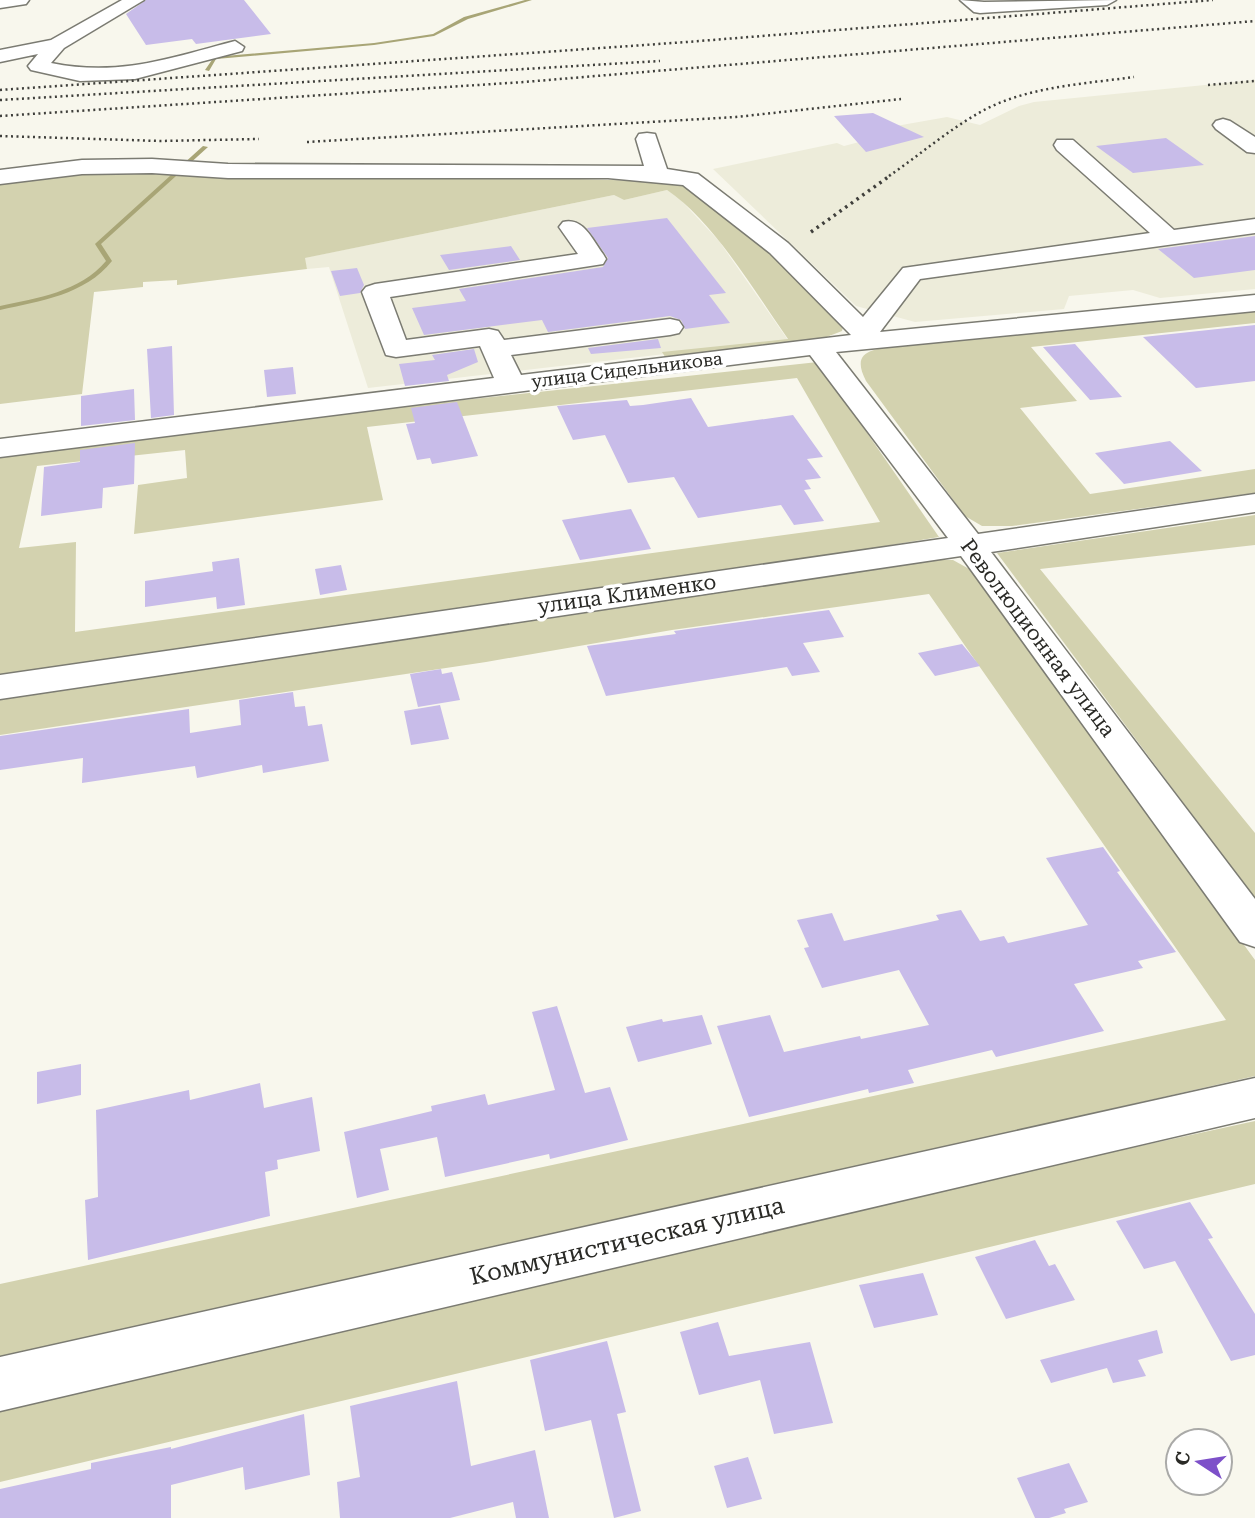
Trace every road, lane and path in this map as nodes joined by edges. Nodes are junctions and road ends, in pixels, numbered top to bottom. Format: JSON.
{"nodes":[{"id":1,"x":20,"y":0,"type":"edge"},
{"id":2,"x":135,"y":0,"type":"edge"},
{"id":3,"x":1107,"y":0,"type":"edge"},
{"id":4,"x":0,"y":3,"type":"edge"},
{"id":5,"x":974,"y":4,"type":"edge"},
{"id":6,"x":57,"y":44,"type":"junction"},
{"id":7,"x":235,"y":47,"type":"dead end"},
{"id":8,"x":0,"y":56,"type":"edge"},
{"id":9,"x":1223,"y":125,"type":"dead end"},
{"id":10,"x":647,"y":139,"type":"dead end"},
{"id":11,"x":1065,"y":145,"type":"dead end"},
{"id":12,"x":1255,"y":147,"type":"edge"},
{"id":13,"x":657,"y":174,"type":"junction"},
{"id":14,"x":0,"y":177,"type":"edge"},
{"id":15,"x":1255,"y":226,"type":"edge"},
{"id":16,"x":571,"y":227,"type":"dead end"},
{"id":17,"x":1168,"y":237,"type":"junction"},
{"id":18,"x":1255,"y":303,"type":"edge"},
{"id":19,"x":670,"y":327,"type":"dead end"},
{"id":20,"x":868,"y":337,"type":"junction"},
{"id":21,"x":817,"y":346,"type":"junction"},
{"id":22,"x":495,"y":349,"type":"junction"},
{"id":23,"x":511,"y":384,"type":"junction"},
{"id":24,"x":0,"y":448,"type":"edge"},
{"id":25,"x":1255,"y":503,"type":"edge"},
{"id":26,"x":969,"y":544,"type":"junction"},
{"id":27,"x":0,"y":687,"type":"edge"},
{"id":28,"x":1255,"y":931,"type":"edge"},
{"id":29,"x":1255,"y":1098,"type":"edge"},
{"id":30,"x":0,"y":1384,"type":"edge"}],
"edges":[{"from":1,"to":4,"type":"street"},
{"from":2,"to":6,"type":"street"},
{"from":3,"to":5,"type":"street"},
{"from":6,"to":7,"type":"street"},
{"from":6,"to":8,"type":"street"},
{"from":9,"to":12,"type":"street"},
{"from":10,"to":13,"type":"street"},
{"from":11,"to":17,"type":"street"},
{"from":13,"to":14,"type":"street"},
{"from":13,"to":20,"type":"street"},
{"from":15,"to":17,"type":"street"},
{"from":16,"to":22,"type":"street"},
{"from":17,"to":20,"type":"street"},
{"from":18,"to":20,"type":"street","name":"улица Сидельникова"},
{"from":19,"to":22,"type":"street"},
{"from":20,"to":21,"type":"street","name":"улица Сидельникова"},
{"from":21,"to":23,"type":"street","name":"улица Сидельникова"},
{"from":21,"to":26,"type":"street","name":"Революционная улица"},
{"from":22,"to":23,"type":"street"},
{"from":23,"to":24,"type":"street","name":"улица Сидельникова"},
{"from":25,"to":26,"type":"street","name":"улица Клименко"},
{"from":26,"to":27,"type":"street","name":"улица Клименко"},
{"from":26,"to":28,"type":"street","name":"Революционная улица"},
{"from":29,"to":30,"type":"street","name":"Коммунистическая улица"}]}
